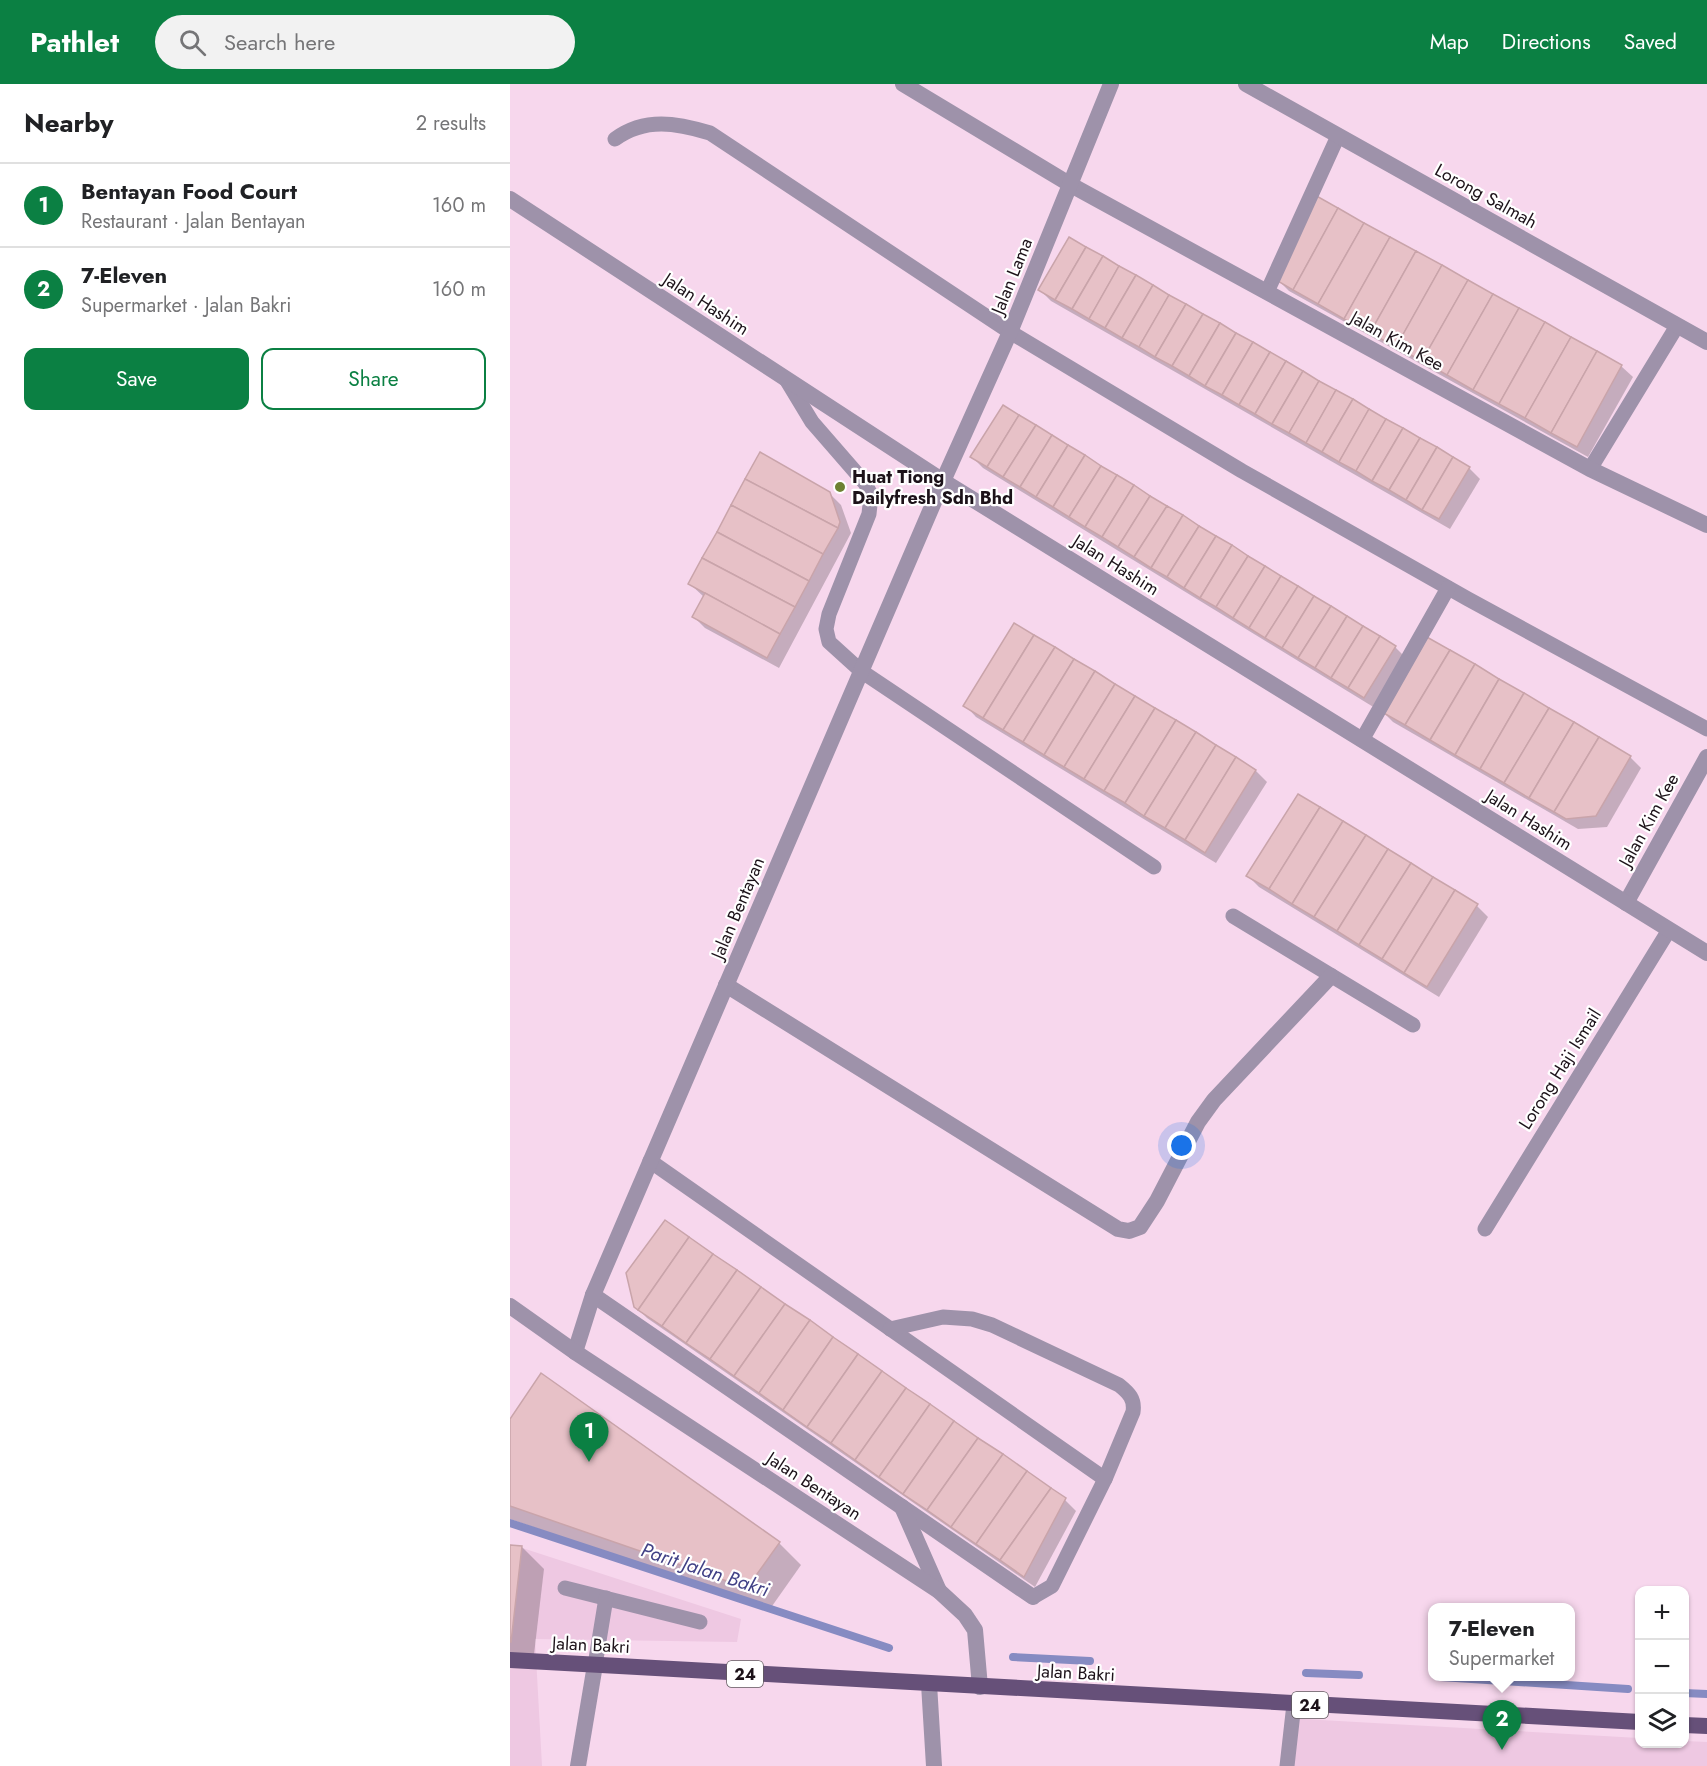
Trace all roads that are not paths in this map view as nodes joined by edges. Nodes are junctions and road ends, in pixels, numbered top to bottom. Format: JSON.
{"nodes":[{"id":1,"x":903,"y":84,"type":"edge"},
{"id":2,"x":1111,"y":84,"type":"edge"},
{"id":3,"x":1246,"y":84,"type":"edge"},
{"id":4,"x":1338,"y":136,"type":"junction"},
{"id":5,"x":615,"y":139,"type":"dead end"},
{"id":6,"x":1071,"y":185,"type":"junction"},
{"id":7,"x":510,"y":200,"type":"edge"},
{"id":8,"x":1267,"y":292,"type":"junction"},
{"id":9,"x":1677,"y":326,"type":"junction"},
{"id":10,"x":1010,"y":332,"type":"junction"},
{"id":11,"x":1707,"y":342,"type":"edge"},
{"id":12,"x":786,"y":379,"type":"junction"},
{"id":13,"x":1590,"y":469,"type":"junction"},
{"id":14,"x":942,"y":481,"type":"junction"},
{"id":15,"x":1707,"y":525,"type":"edge"},
{"id":16,"x":1448,"y":588,"type":"junction"},
{"id":17,"x":861,"y":671,"type":"junction"},
{"id":18,"x":1707,"y":729,"type":"edge"},
{"id":19,"x":1362,"y":740,"type":"junction"},
{"id":20,"x":1707,"y":757,"type":"edge"},
{"id":21,"x":1154,"y":867,"type":"dead end"},
{"id":22,"x":1626,"y":903,"type":"junction"},
{"id":23,"x":1233,"y":916,"type":"dead end"},
{"id":24,"x":1669,"y":930,"type":"junction"},
{"id":25,"x":1707,"y":953,"type":"edge"},
{"id":26,"x":1331,"y":976,"type":"junction"},
{"id":27,"x":726,"y":985,"type":"junction"},
{"id":28,"x":1413,"y":1025,"type":"dead end"},
{"id":29,"x":650,"y":1161,"type":"junction"},
{"id":30,"x":1485,"y":1229,"type":"dead end"},
{"id":31,"x":593,"y":1295,"type":"junction"},
{"id":32,"x":510,"y":1306,"type":"edge"},
{"id":33,"x":890,"y":1329,"type":"junction"},
{"id":34,"x":575,"y":1352,"type":"junction"},
{"id":35,"x":1105,"y":1479,"type":"junction"},
{"id":36,"x":901,"y":1506,"type":"junction"},
{"id":37,"x":565,"y":1588,"type":"dead end"},
{"id":38,"x":939,"y":1591,"type":"junction"},
{"id":39,"x":1033,"y":1597,"type":"joint"},
{"id":40,"x":606,"y":1598,"type":"junction"},
{"id":41,"x":699,"y":1622,"type":"dead end"},
{"id":42,"x":510,"y":1660,"type":"edge"},
{"id":43,"x":595,"y":1665,"type":"junction"},
{"id":44,"x":929,"y":1684,"type":"junction"},
{"id":45,"x":980,"y":1687,"type":"junction"},
{"id":46,"x":1294,"y":1704,"type":"junction"},
{"id":47,"x":1635,"y":1722,"type":"edge"},
{"id":48,"x":1689,"y":1725,"type":"edge"},
{"id":49,"x":1707,"y":1726,"type":"edge"},
{"id":50,"x":578,"y":1766,"type":"edge"},
{"id":51,"x":934,"y":1766,"type":"edge"},
{"id":52,"x":1287,"y":1766,"type":"edge"}],
"edges":[{"from":1,"to":6,"type":"street","name":"Jalan Kim Kee"},
{"from":2,"to":6,"type":"street","name":"Jalan Lama"},
{"from":3,"to":4,"type":"street","name":"Lorong Salmah"},
{"from":4,"to":8,"type":"lane"},
{"from":4,"to":9,"type":"street","name":"Lorong Salmah"},
{"from":5,"to":10,"type":"lane"},
{"from":6,"to":8,"type":"street","name":"Jalan Kim Kee"},
{"from":6,"to":10,"type":"street","name":"Jalan Lama"},
{"from":7,"to":12,"type":"street","name":"Jalan Hashim"},
{"from":8,"to":13,"type":"street","name":"Jalan Kim Kee"},
{"from":9,"to":11,"type":"street","name":"Lorong Salmah"},
{"from":9,"to":13,"type":"lane"},
{"from":10,"to":14,"type":"street","name":"Jalan Lama"},
{"from":10,"to":16,"type":"lane"},
{"from":12,"to":14,"type":"street","name":"Jalan Hashim"},
{"from":12,"to":17,"type":"lane"},
{"from":13,"to":15,"type":"street","name":"Jalan Kim Kee"},
{"from":14,"to":17,"type":"street","name":"Jalan Bentayan"},
{"from":14,"to":19,"type":"street","name":"Jalan Hashim"},
{"from":16,"to":18,"type":"lane"},
{"from":16,"to":19,"type":"lane"},
{"from":17,"to":21,"type":"lane"},
{"from":17,"to":27,"type":"street","name":"Jalan Bentayan"},
{"from":19,"to":22,"type":"street","name":"Jalan Hashim"},
{"from":20,"to":22,"type":"street","name":"Jalan Kim Kee"},
{"from":22,"to":24,"type":"street","name":"Jalan Hashim"},
{"from":23,"to":26,"type":"lane"},
{"from":24,"to":25,"type":"street","name":"Jalan Hashim"},
{"from":24,"to":30,"type":"lane","name":"Lorong Haji Ismail"},
{"from":26,"to":27,"type":"street"},
{"from":26,"to":28,"type":"lane"},
{"from":27,"to":29,"type":"street","name":"Jalan Bentayan"},
{"from":29,"to":31,"type":"street","name":"Jalan Bentayan"},
{"from":29,"to":33,"type":"lane"},
{"from":31,"to":34,"type":"street","name":"Jalan Bentayan"},
{"from":31,"to":36,"type":"street"},
{"from":32,"to":34,"type":"street","name":"Jalan Bentayan"},
{"from":33,"to":35,"type":"lane"},
{"from":33,"to":35,"type":"lane"},
{"from":34,"to":38,"type":"street","name":"Jalan Bentayan"},
{"from":35,"to":39,"type":"lane"},
{"from":36,"to":38,"type":"street"},
{"from":36,"to":39,"type":"street"},
{"from":37,"to":40,"type":"lane"},
{"from":38,"to":45,"type":"street","name":"Jalan Bentayan"},
{"from":40,"to":41,"type":"lane"},
{"from":40,"to":43,"type":"lane"},
{"from":42,"to":43,"type":"main road","name":"Jalan Bakri","number":"24"},
{"from":43,"to":44,"type":"main road","name":"Jalan Bakri","number":"24"},
{"from":43,"to":50,"type":"street"},
{"from":44,"to":45,"type":"main road","name":"Jalan Bakri","number":"24"},
{"from":44,"to":51,"type":"street"},
{"from":45,"to":46,"type":"main road","name":"Jalan Bakri","number":"24"},
{"from":46,"to":47,"type":"main road","name":"Jalan Bakri","number":"24"},
{"from":46,"to":52,"type":"lane"},
{"from":48,"to":49,"type":"main road"}]}
